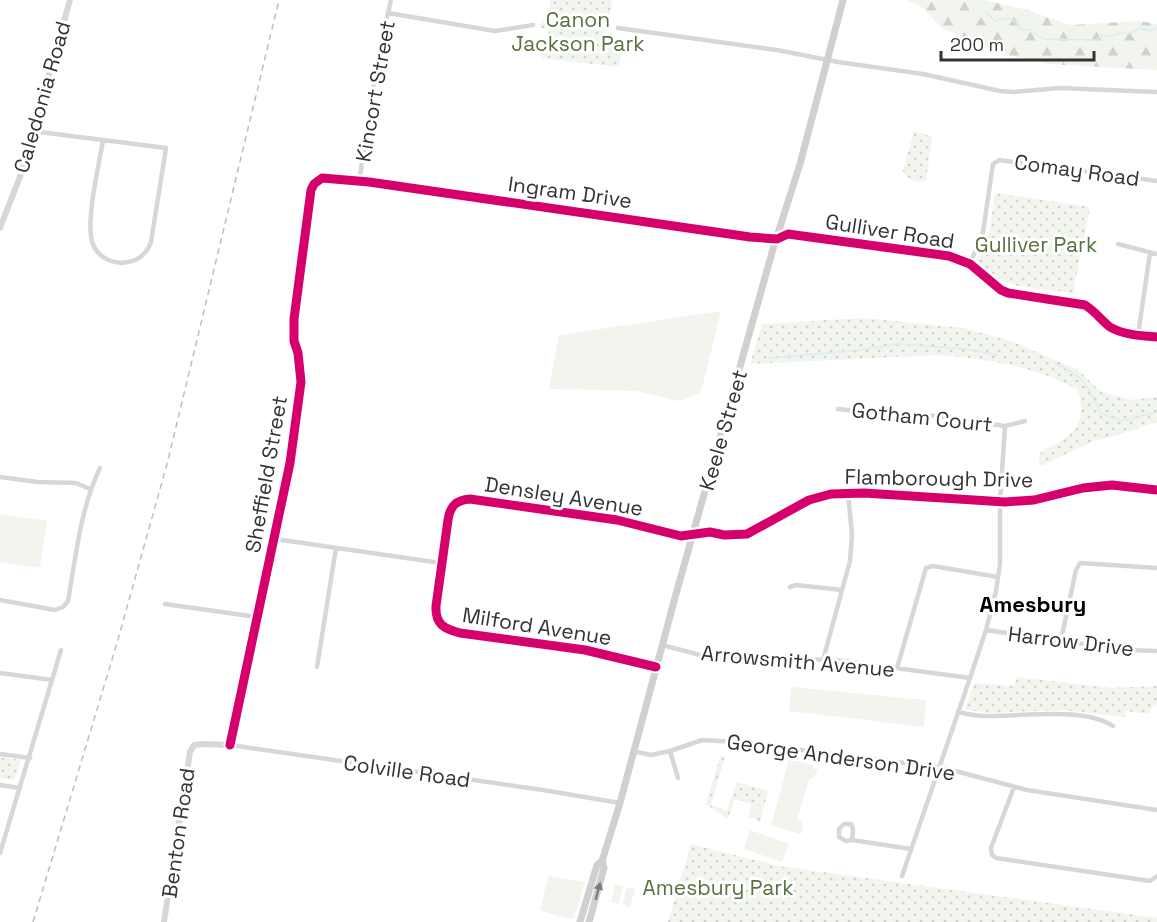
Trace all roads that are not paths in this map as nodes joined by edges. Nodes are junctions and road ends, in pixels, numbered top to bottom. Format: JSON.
{"nodes":[{"id":1,"x":70,"y":0,"type":"edge"},
{"id":2,"x":391,"y":0,"type":"edge"},
{"id":3,"x":843,"y":0,"type":"edge"},
{"id":4,"x":388,"y":13,"type":"junction"},
{"id":5,"x":533,"y":25,"type":"dead end"},
{"id":6,"x":618,"y":28,"type":"dead end"},
{"id":7,"x":827,"y":60,"type":"junction"},
{"id":8,"x":1157,"y":92,"type":"edge"},
{"id":9,"x":32,"y":131,"type":"junction"},
{"id":10,"x":104,"y":140,"type":"junction"},
{"id":11,"x":1157,"y":181,"type":"edge"},
{"id":12,"x":359,"y":182,"type":"junction"},
{"id":13,"x":0,"y":228,"type":"edge"},
{"id":14,"x":777,"y":239,"type":"junction"},
{"id":15,"x":1118,"y":244,"type":"dead end"},
{"id":16,"x":1149,"y":253,"type":"junction"},
{"id":17,"x":1157,"y":254,"type":"edge"},
{"id":18,"x":970,"y":264,"type":"junction"},
{"id":19,"x":1138,"y":335,"type":"junction"},
{"id":20,"x":1157,"y":337,"type":"edge"},
{"id":21,"x":838,"y":409,"type":"dead end"},
{"id":22,"x":1025,"y":421,"type":"dead end"},
{"id":23,"x":1005,"y":426,"type":"junction"},
{"id":24,"x":100,"y":468,"type":"dead end"},
{"id":25,"x":0,"y":477,"type":"edge"},
{"id":26,"x":90,"y":489,"type":"junction"},
{"id":27,"x":1157,"y":490,"type":"edge"},
{"id":28,"x":848,"y":493,"type":"junction"},
{"id":29,"x":1000,"y":502,"type":"junction"},
{"id":30,"x":693,"y":534,"type":"junction"},
{"id":31,"x":274,"y":539,"type":"junction"},
{"id":32,"x":336,"y":548,"type":"junction"},
{"id":33,"x":441,"y":563,"type":"junction"},
{"id":34,"x":1157,"y":568,"type":"edge"},
{"id":35,"x":999,"y":577,"type":"junction"},
{"id":36,"x":790,"y":587,"type":"dead end"},
{"id":37,"x":842,"y":590,"type":"junction"},
{"id":38,"x":0,"y":600,"type":"edge"},
{"id":39,"x":165,"y":604,"type":"dead end"},
{"id":40,"x":257,"y":617,"type":"junction"},
{"id":41,"x":986,"y":630,"type":"junction"},
{"id":42,"x":1061,"y":640,"type":"junction"},
{"id":43,"x":662,"y":645,"type":"junction"},
{"id":44,"x":61,"y":650,"type":"dead end"},
{"id":45,"x":1157,"y":651,"type":"edge"},
{"id":46,"x":823,"y":660,"type":"junction"},
{"id":47,"x":317,"y":667,"type":"dead end"},
{"id":48,"x":656,"y":667,"type":"junction"},
{"id":49,"x":897,"y":668,"type":"junction"},
{"id":50,"x":0,"y":673,"type":"edge"},
{"id":51,"x":970,"y":678,"type":"junction"},
{"id":52,"x":52,"y":680,"type":"junction"},
{"id":53,"x":958,"y":712,"type":"junction"},
{"id":54,"x":1113,"y":726,"type":"dead end"},
{"id":55,"x":194,"y":745,"type":"joint"},
{"id":56,"x":230,"y":745,"type":"junction"},
{"id":57,"x":633,"y":751,"type":"junction"},
{"id":58,"x":670,"y":752,"type":"junction"},
{"id":59,"x":0,"y":754,"type":"edge"},
{"id":60,"x":30,"y":758,"type":"junction"},
{"id":61,"x":939,"y":767,"type":"junction"},
{"id":62,"x":678,"y":778,"type":"dead end"},
{"id":63,"x":0,"y":785,"type":"edge"},
{"id":64,"x":1014,"y":787,"type":"junction"},
{"id":65,"x":21,"y":788,"type":"junction"},
{"id":66,"x":620,"y":803,"type":"junction"},
{"id":67,"x":1157,"y":810,"type":"edge"},
{"id":68,"x":852,"y":840,"type":"dead end"},
{"id":69,"x":911,"y":849,"type":"junction"},
{"id":70,"x":0,"y":853,"type":"edge"},
{"id":71,"x":602,"y":861,"type":"junction"},
{"id":72,"x":902,"y":876,"type":"dead end"},
{"id":73,"x":1157,"y":876,"type":"edge"},
{"id":74,"x":165,"y":922,"type":"edge"},
{"id":75,"x":580,"y":922,"type":"edge"},
{"id":76,"x":590,"y":922,"type":"edge"}],
"edges":[{"from":1,"to":9,"type":"street","name":"Caledonia Road"},
{"from":2,"to":4,"type":"street","name":"Kincort Street"},
{"from":3,"to":7,"type":"main road","name":"Keele Street"},
{"from":4,"to":5,"type":"street"},
{"from":4,"to":12,"type":"street","name":"Kincort Street"},
{"from":6,"to":7,"type":"street"},
{"from":7,"to":8,"type":"street"},
{"from":7,"to":14,"type":"main road","name":"Keele Street"},
{"from":9,"to":10,"type":"street"},
{"from":9,"to":13,"type":"street","name":"Caledonia Road"},
{"from":10,"to":10,"type":"street"},
{"from":11,"to":18,"type":"street","name":"Comay Road"},
{"from":12,"to":14,"type":"street","name":"Ingram Drive"},
{"from":12,"to":31,"type":"street","name":"Sheffield Street"},
{"from":14,"to":18,"type":"street","name":"Gulliver Road"},
{"from":14,"to":30,"type":"main road","name":"Keele Street"},
{"from":15,"to":16,"type":"street"},
{"from":16,"to":17,"type":"street"},
{"from":16,"to":19,"type":"street"},
{"from":18,"to":19,"type":"street","name":"Gulliver Road"},
{"from":19,"to":20,"type":"street","name":"Gulliver Road"},
{"from":21,"to":23,"type":"street","name":"Gotham Court"},
{"from":22,"to":23,"type":"street"},
{"from":23,"to":29,"type":"street"},
{"from":24,"to":26,"type":"street"},
{"from":25,"to":26,"type":"street"},
{"from":26,"to":38,"type":"street"},
{"from":27,"to":29,"type":"street","name":"Flamborough Drive"},
{"from":28,"to":29,"type":"street","name":"Flamborough Drive"},
{"from":28,"to":30,"type":"street","name":"Flamborough Drive"},
{"from":28,"to":37,"type":"street"},
{"from":29,"to":35,"type":"street"},
{"from":30,"to":33,"type":"street","name":"Densley Avenue"},
{"from":30,"to":43,"type":"main road","name":"Keele Street"},
{"from":31,"to":32,"type":"street"},
{"from":31,"to":40,"type":"street","name":"Sheffield Street"},
{"from":32,"to":33,"type":"street"},
{"from":32,"to":47,"type":"street"},
{"from":33,"to":48,"type":"street","name":"Milford Avenue"},
{"from":34,"to":42,"type":"street"},
{"from":35,"to":41,"type":"street"},
{"from":35,"to":49,"type":"street"},
{"from":36,"to":37,"type":"street"},
{"from":37,"to":46,"type":"street"},
{"from":39,"to":40,"type":"street"},
{"from":40,"to":56,"type":"street","name":"Sheffield Street"},
{"from":41,"to":42,"type":"street","name":"Harrow Drive"},
{"from":41,"to":51,"type":"street"},
{"from":42,"to":45,"type":"street","name":"Harrow Drive"},
{"from":43,"to":46,"type":"street","name":"Arrowsmith Avenue"},
{"from":43,"to":48,"type":"main road","name":"Keele Street"},
{"from":44,"to":52,"type":"street"},
{"from":46,"to":49,"type":"street","name":"Arrowsmith Avenue"},
{"from":48,"to":57,"type":"main road","name":"Keele Street"},
{"from":49,"to":51,"type":"street","name":"Arrowsmith Avenue"},
{"from":50,"to":52,"type":"street"},
{"from":51,"to":53,"type":"street"},
{"from":52,"to":60,"type":"street"},
{"from":53,"to":54,"type":"street"},
{"from":53,"to":61,"type":"street"},
{"from":55,"to":56,"type":"street","name":"Colville Road"},
{"from":55,"to":74,"type":"street","name":"Benton Road"},
{"from":56,"to":66,"type":"street","name":"Colville Road"},
{"from":57,"to":58,"type":"street","name":"George Anderson Drive"},
{"from":57,"to":66,"type":"main road","name":"Keele Street"},
{"from":58,"to":61,"type":"street","name":"George Anderson Drive"},
{"from":58,"to":62,"type":"street"},
{"from":59,"to":60,"type":"street"},
{"from":60,"to":65,"type":"street"},
{"from":61,"to":64,"type":"street","name":"George Anderson Drive"},
{"from":61,"to":69,"type":"street"},
{"from":63,"to":65,"type":"street"},
{"from":64,"to":67,"type":"street","name":"George Anderson Drive"},
{"from":64,"to":73,"type":"street"},
{"from":65,"to":70,"type":"street"},
{"from":66,"to":71,"type":"main road","name":"Keele Street"},
{"from":68,"to":69,"type":"street"},
{"from":69,"to":72,"type":"street"},
{"from":71,"to":75,"type":"main road","name":"Keele Street"},
{"from":76,"to":71,"type":"main road","name":"Keele Street","one_way":true}]}
